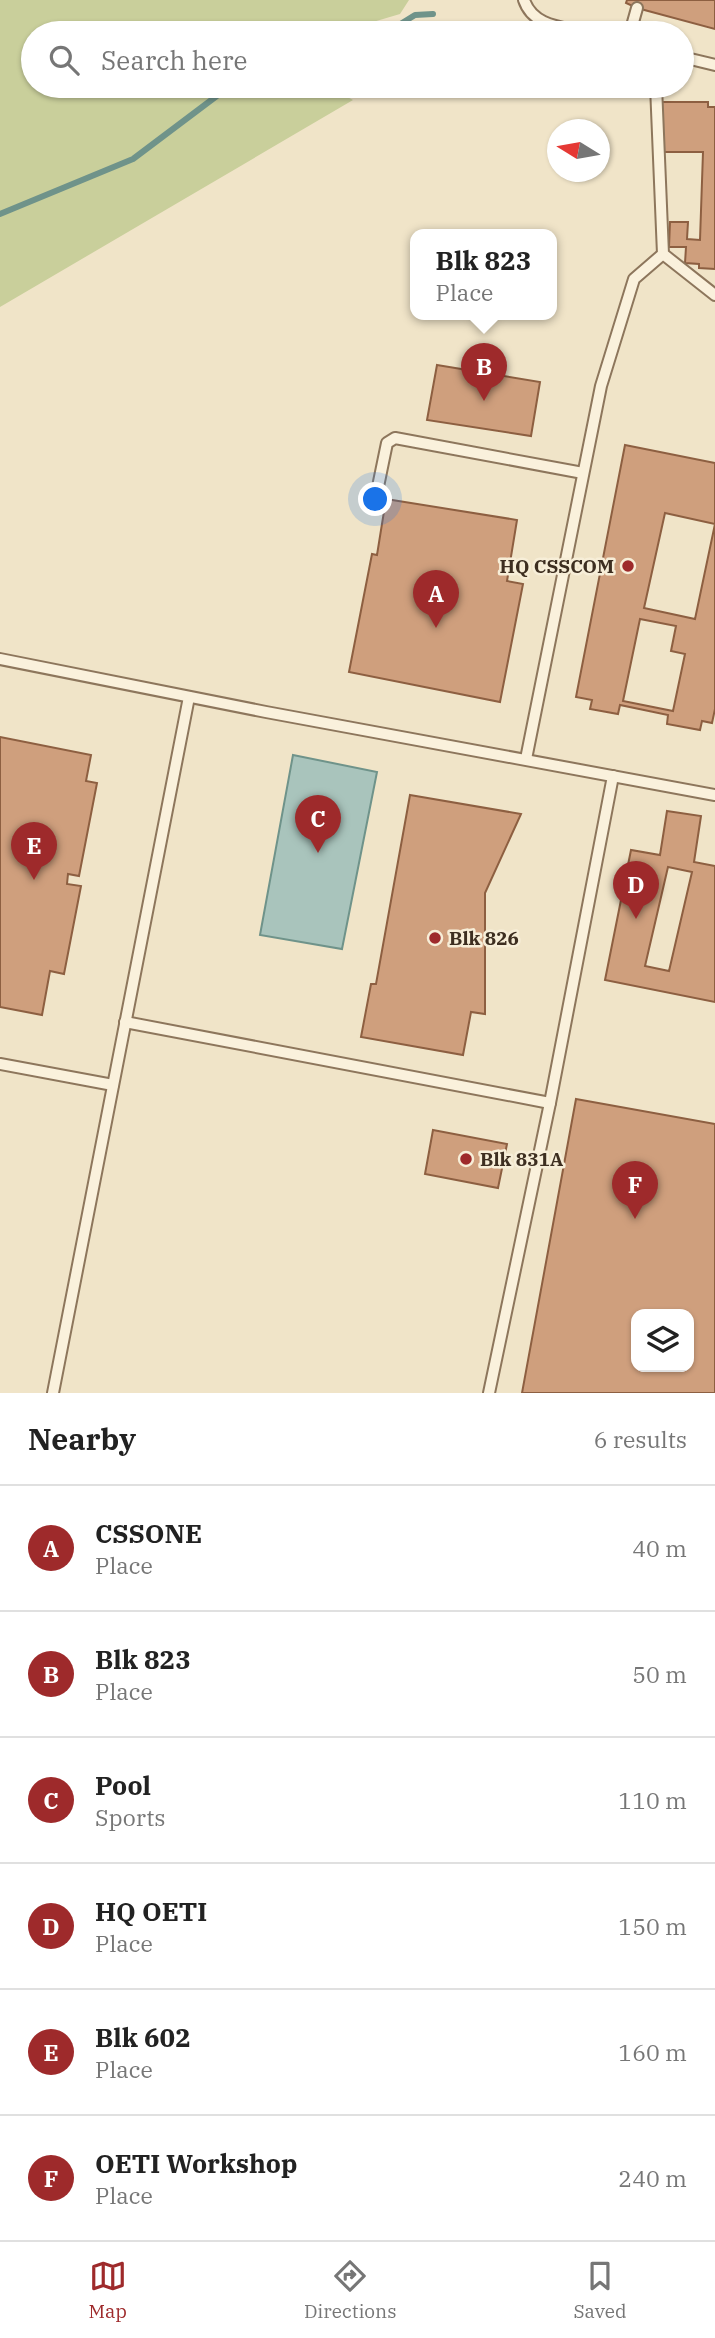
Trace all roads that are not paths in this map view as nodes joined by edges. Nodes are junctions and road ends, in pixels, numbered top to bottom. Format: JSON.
{"nodes":[{"id":1,"x":524,"y":0,"type":"edge"},
{"id":2,"x":637,"y":8,"type":"dead end"},
{"id":3,"x":540,"y":21,"type":"edge"},
{"id":4,"x":633,"y":21,"type":"edge"},
{"id":5,"x":694,"y":60,"type":"edge"},
{"id":6,"x":715,"y":65,"type":"edge"},
{"id":7,"x":656,"y":98,"type":"edge"},
{"id":8,"x":663,"y":254,"type":"junction"},
{"id":9,"x":715,"y":295,"type":"edge"},
{"id":10,"x":583,"y":473,"type":"junction"},
{"id":11,"x":374,"y":506,"type":"dead end"},
{"id":12,"x":0,"y":659,"type":"edge"},
{"id":13,"x":189,"y":697,"type":"junction"},
{"id":14,"x":526,"y":759,"type":"junction"},
{"id":15,"x":613,"y":776,"type":"junction"},
{"id":16,"x":715,"y":795,"type":"edge"},
{"id":17,"x":125,"y":1022,"type":"junction"},
{"id":18,"x":0,"y":1064,"type":"edge"},
{"id":19,"x":113,"y":1086,"type":"junction"},
{"id":20,"x":550,"y":1102,"type":"junction"},
{"id":21,"x":53,"y":1393,"type":"edge"},
{"id":22,"x":489,"y":1393,"type":"edge"}],
"edges":[{"from":1,"to":3,"type":"lane"},
{"from":2,"to":4,"type":"lane"},
{"from":5,"to":6,"type":"lane"},
{"from":7,"to":8,"type":"lane"},
{"from":8,"to":9,"type":"lane"},
{"from":8,"to":10,"type":"lane"},
{"from":10,"to":11,"type":"lane"},
{"from":10,"to":14,"type":"lane"},
{"from":12,"to":13,"type":"lane"},
{"from":13,"to":14,"type":"lane"},
{"from":13,"to":17,"type":"lane"},
{"from":14,"to":15,"type":"lane"},
{"from":15,"to":16,"type":"lane"},
{"from":15,"to":20,"type":"lane"},
{"from":17,"to":19,"type":"lane"},
{"from":17,"to":20,"type":"lane"},
{"from":18,"to":19,"type":"lane"},
{"from":19,"to":21,"type":"lane"},
{"from":20,"to":22,"type":"lane"}]}
